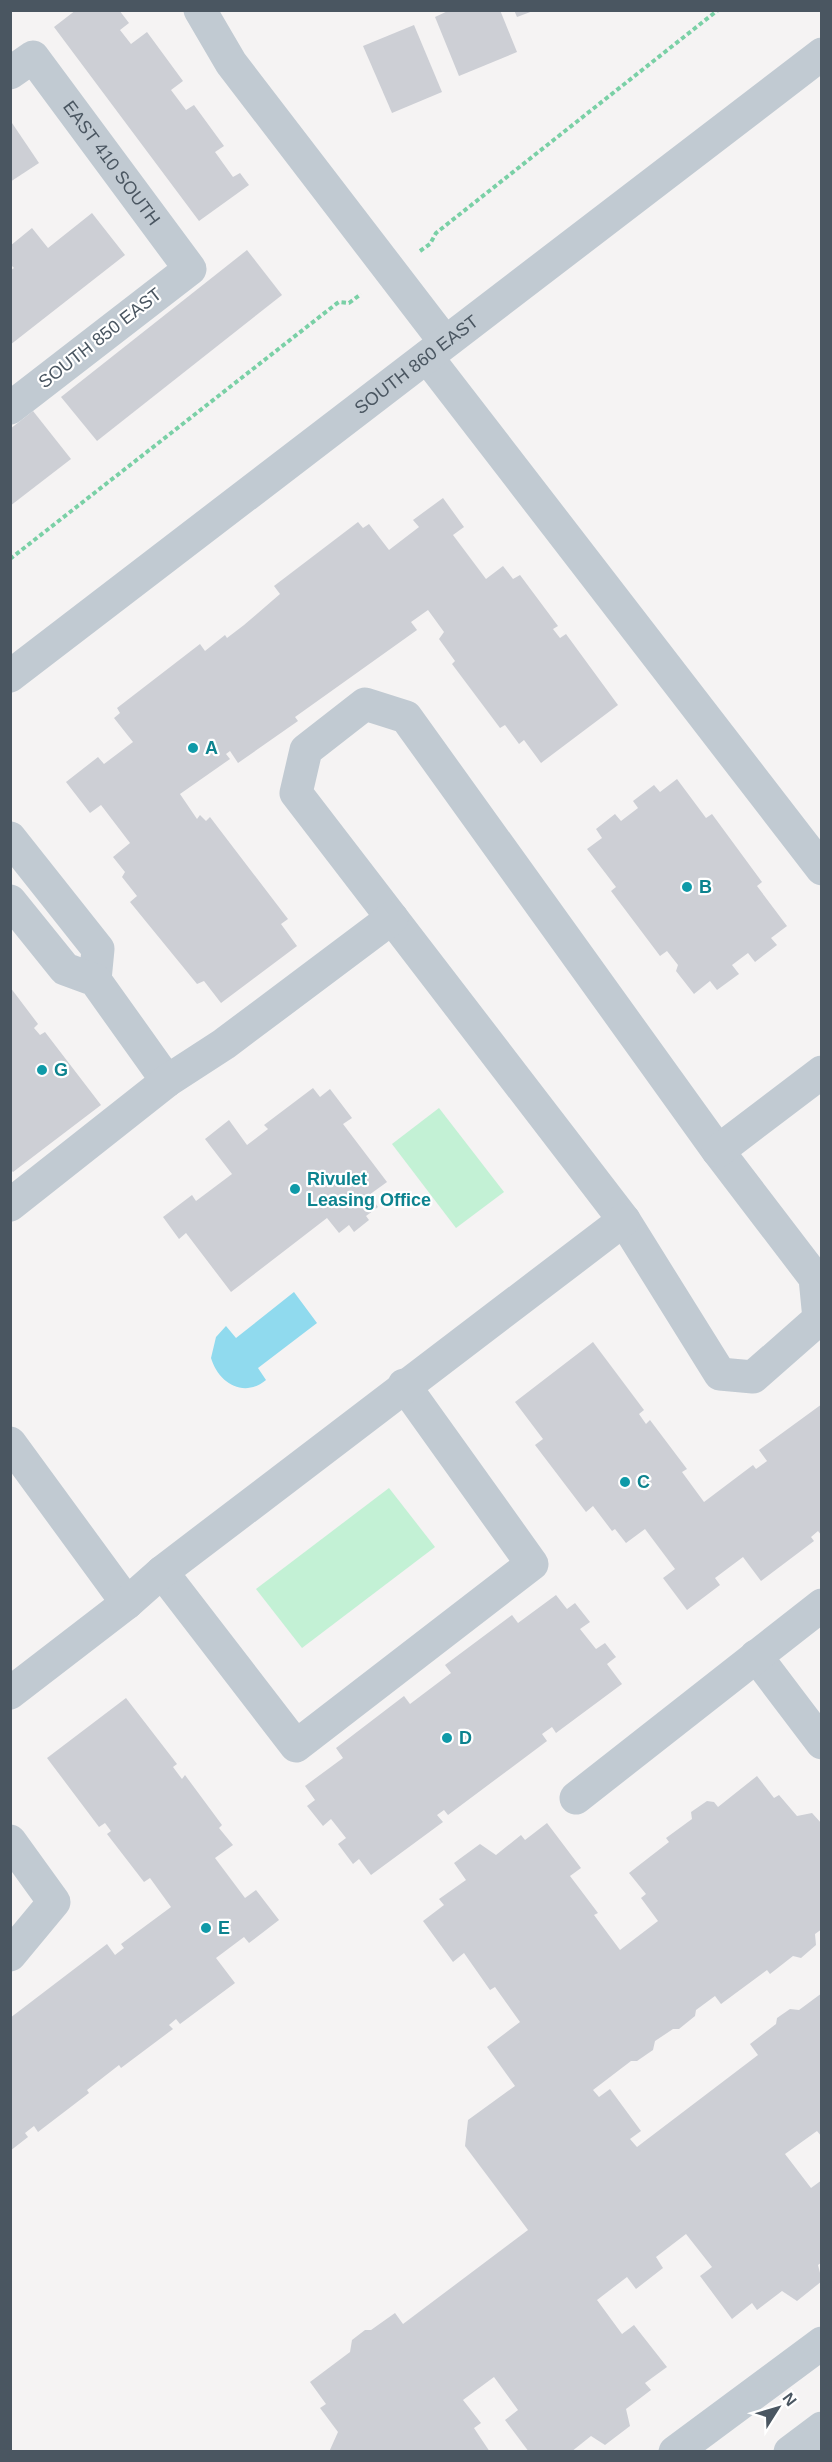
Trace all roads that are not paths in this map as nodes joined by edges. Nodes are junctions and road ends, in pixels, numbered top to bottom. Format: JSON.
{"nodes":[{"id":1,"x":200,"y":10,"type":"edge"},
{"id":2,"x":822,"y":54,"type":"edge"},
{"id":3,"x":22,"y":65,"type":"edge"},
{"id":4,"x":190,"y":269,"type":"joint"},
{"id":5,"x":436,"y":350,"type":"junction"},
{"id":6,"x":10,"y":408,"type":"edge"},
{"id":7,"x":10,"y":676,"type":"edge"},
{"id":8,"x":10,"y":838,"type":"edge"},
{"id":9,"x":822,"y":869,"type":"edge"},
{"id":10,"x":10,"y":901,"type":"edge"},
{"id":11,"x":392,"y":918,"type":"junction"},
{"id":12,"x":95,"y":980,"type":"junction"},
{"id":13,"x":822,"y":1072,"type":"edge"},
{"id":14,"x":167,"y":1081,"type":"junction"},
{"id":15,"x":718,"y":1151,"type":"junction"},
{"id":16,"x":10,"y":1205,"type":"edge"},
{"id":17,"x":624,"y":1220,"type":"junction"},
{"id":18,"x":404,"y":1385,"type":"junction"},
{"id":19,"x":10,"y":1443,"type":"edge"},
{"id":20,"x":162,"y":1572,"type":"junction"},
{"id":21,"x":127,"y":1603,"type":"junction"},
{"id":22,"x":822,"y":1605,"type":"edge"},
{"id":23,"x":756,"y":1656,"type":"junction"},
{"id":24,"x":10,"y":1693,"type":"edge"},
{"id":25,"x":822,"y":1743,"type":"edge"},
{"id":26,"x":576,"y":1798,"type":"dead end"},
{"id":27,"x":10,"y":1841,"type":"edge"},
{"id":28,"x":10,"y":1955,"type":"edge"},
{"id":29,"x":822,"y":2343,"type":"edge"},
{"id":30,"x":822,"y":2428,"type":"edge"},
{"id":31,"x":675,"y":2451,"type":"edge"},
{"id":32,"x":790,"y":2451,"type":"edge"}],
"edges":[{"from":1,"to":5,"type":"street"},
{"from":2,"to":5,"type":"street","name":"SOUTH 860 EAST"},
{"from":3,"to":4,"type":"street","name":"EAST 410 SOUTH"},
{"from":4,"to":6,"type":"street","name":"SOUTH 850 EAST"},
{"from":5,"to":7,"type":"street","name":"SOUTH 860 EAST"},
{"from":5,"to":9,"type":"street"},
{"from":8,"to":12,"type":"street"},
{"from":10,"to":12,"type":"street"},
{"from":11,"to":14,"type":"street"},
{"from":11,"to":15,"type":"street"},
{"from":11,"to":17,"type":"street"},
{"from":12,"to":14,"type":"street"},
{"from":13,"to":15,"type":"street"},
{"from":14,"to":16,"type":"street"},
{"from":15,"to":17,"type":"street"},
{"from":17,"to":18,"type":"street"},
{"from":18,"to":20,"type":"street"},
{"from":18,"to":20,"type":"street"},
{"from":19,"to":21,"type":"street"},
{"from":20,"to":21,"type":"street"},
{"from":21,"to":24,"type":"street"},
{"from":22,"to":23,"type":"street"},
{"from":23,"to":25,"type":"street"},
{"from":23,"to":26,"type":"street"},
{"from":27,"to":28,"type":"street"},
{"from":29,"to":31,"type":"street"},
{"from":30,"to":32,"type":"street"}]}
